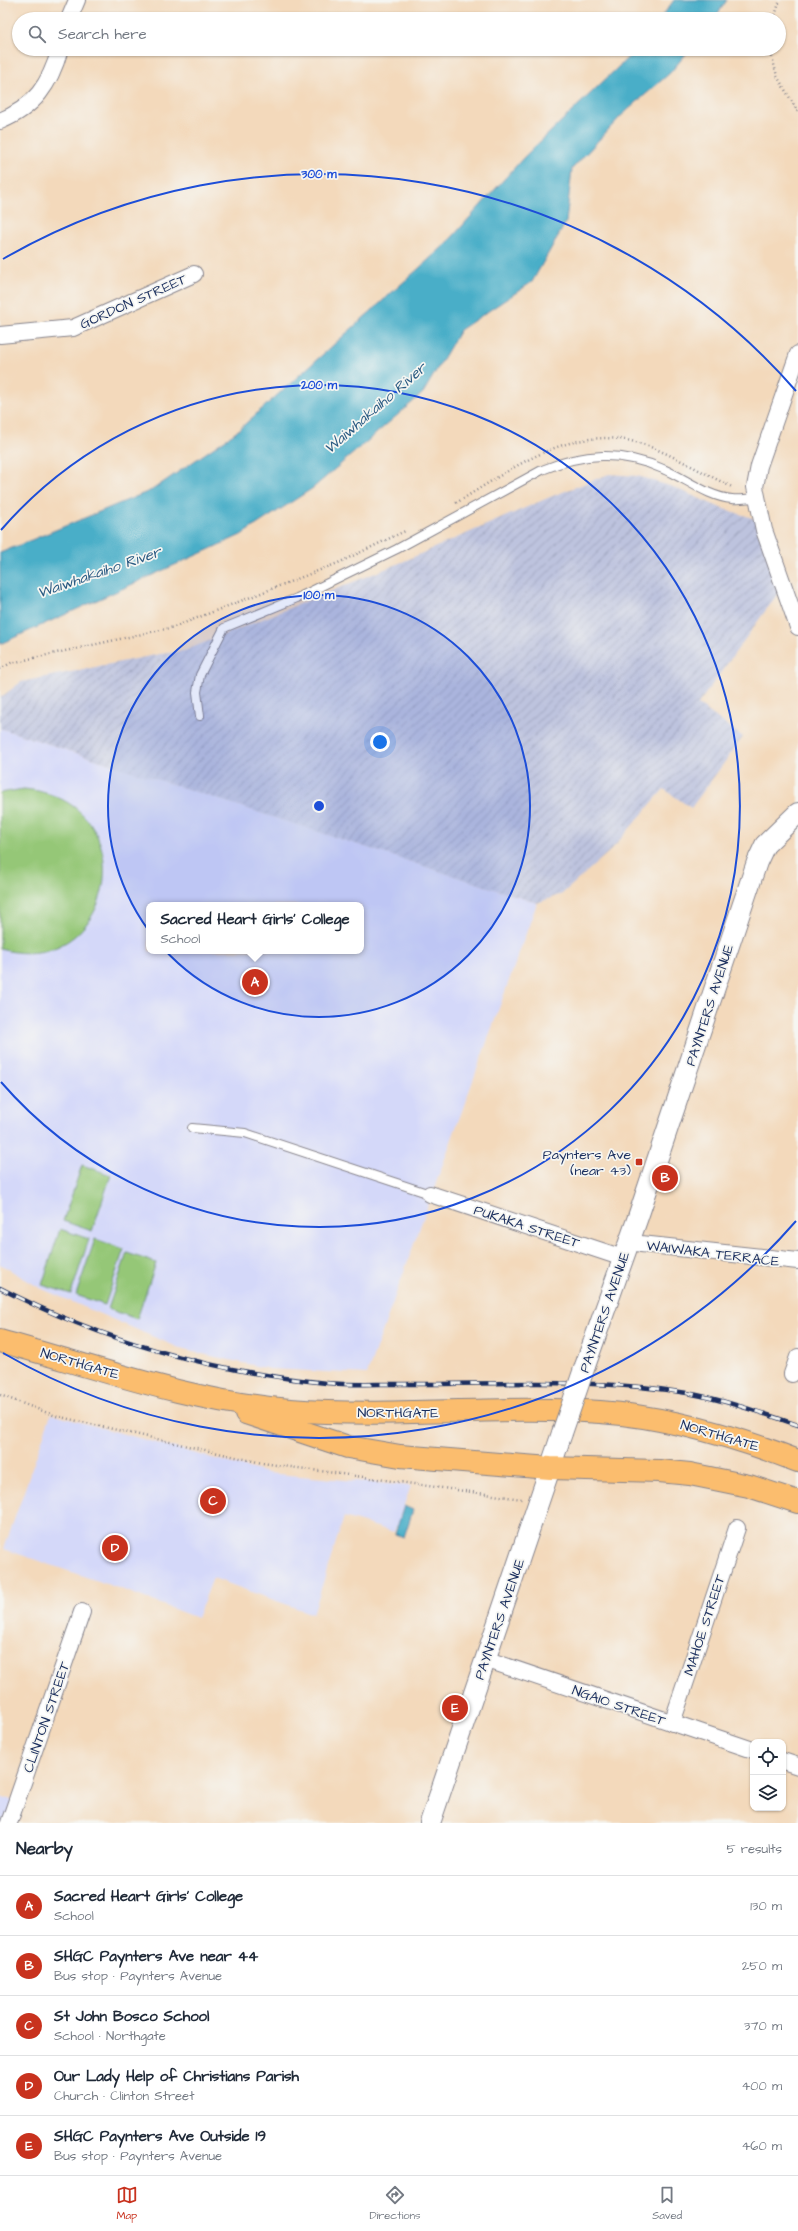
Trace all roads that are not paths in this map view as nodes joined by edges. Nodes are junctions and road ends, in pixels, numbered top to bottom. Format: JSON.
{"nodes":[{"id":1,"x":76,"y":0,"type":"edge"},
{"id":2,"x":72,"y":12,"type":"edge"},
{"id":3,"x":58,"y":56,"type":"edge"},
{"id":4,"x":0,"y":121,"type":"edge"},
{"id":5,"x":194,"y":274,"type":"dead end"},
{"id":6,"x":0,"y":335,"type":"edge"},
{"id":7,"x":798,"y":354,"type":"edge"},
{"id":8,"x":756,"y":498,"type":"junction"},
{"id":9,"x":798,"y":627,"type":"edge"},
{"id":10,"x":200,"y":716,"type":"dead end"},
{"id":11,"x":798,"y":814,"type":"edge"},
{"id":12,"x":192,"y":1128,"type":"dead end"},
{"id":13,"x":430,"y":1194,"type":"joint"},
{"id":14,"x":626,"y":1250,"type":"junction"},
{"id":15,"x":798,"y":1261,"type":"edge"},
{"id":16,"x":0,"y":1341,"type":"edge"},
{"id":17,"x":798,"y":1357,"type":"edge"},
{"id":18,"x":792,"y":1374,"type":"dead end"},
{"id":19,"x":205,"y":1397,"type":"junction"},
{"id":20,"x":798,"y":1461,"type":"edge"},
{"id":21,"x":550,"y":1468,"type":"junction"},
{"id":22,"x":798,"y":1502,"type":"edge"},
{"id":23,"x":736,"y":1528,"type":"dead end"},
{"id":24,"x":82,"y":1612,"type":"dead end"},
{"id":25,"x":485,"y":1659,"type":"junction"},
{"id":26,"x":672,"y":1723,"type":"junction"},
{"id":27,"x":750,"y":1749,"type":"edge"},
{"id":28,"x":786,"y":1762,"type":"edge"},
{"id":29,"x":798,"y":1766,"type":"edge"},
{"id":30,"x":9,"y":1823,"type":"edge"},
{"id":31,"x":430,"y":1823,"type":"edge"}],
"edges":[{"from":1,"to":2,"type":"street"},
{"from":3,"to":4,"type":"street"},
{"from":5,"to":6,"type":"street","name":"GORDON STREET"},
{"from":7,"to":8,"type":"street"},
{"from":8,"to":9,"type":"street"},
{"from":8,"to":10,"type":"lane"},
{"from":11,"to":14,"type":"street","name":"PAYNTERS AVENUE"},
{"from":12,"to":13,"type":"lane"},
{"from":13,"to":14,"type":"street","name":"PUKAKA STREET"},
{"from":14,"to":15,"type":"street","name":"WAIWAKA TERRACE"},
{"from":14,"to":21,"type":"street","name":"PAYNTERS AVENUE","bridge":true},
{"from":16,"to":19,"type":"highway","name":"NORTHGATE"},
{"from":17,"to":18,"type":"street"},
{"from":19,"to":20,"type":"highway","name":"NORTHGATE"},
{"from":19,"to":21,"type":"highway"},
{"from":21,"to":22,"type":"highway"},
{"from":21,"to":25,"type":"street","name":"PAYNTERS AVENUE"},
{"from":23,"to":26,"type":"street","name":"MAHOE STREET"},
{"from":24,"to":30,"type":"street","name":"CLINTON STREET"},
{"from":25,"to":26,"type":"street","name":"NGAIO STREET"},
{"from":25,"to":31,"type":"street","name":"PAYNTERS AVENUE"},
{"from":26,"to":27,"type":"street","name":"NGAIO STREET"},
{"from":28,"to":29,"type":"street"}]}
